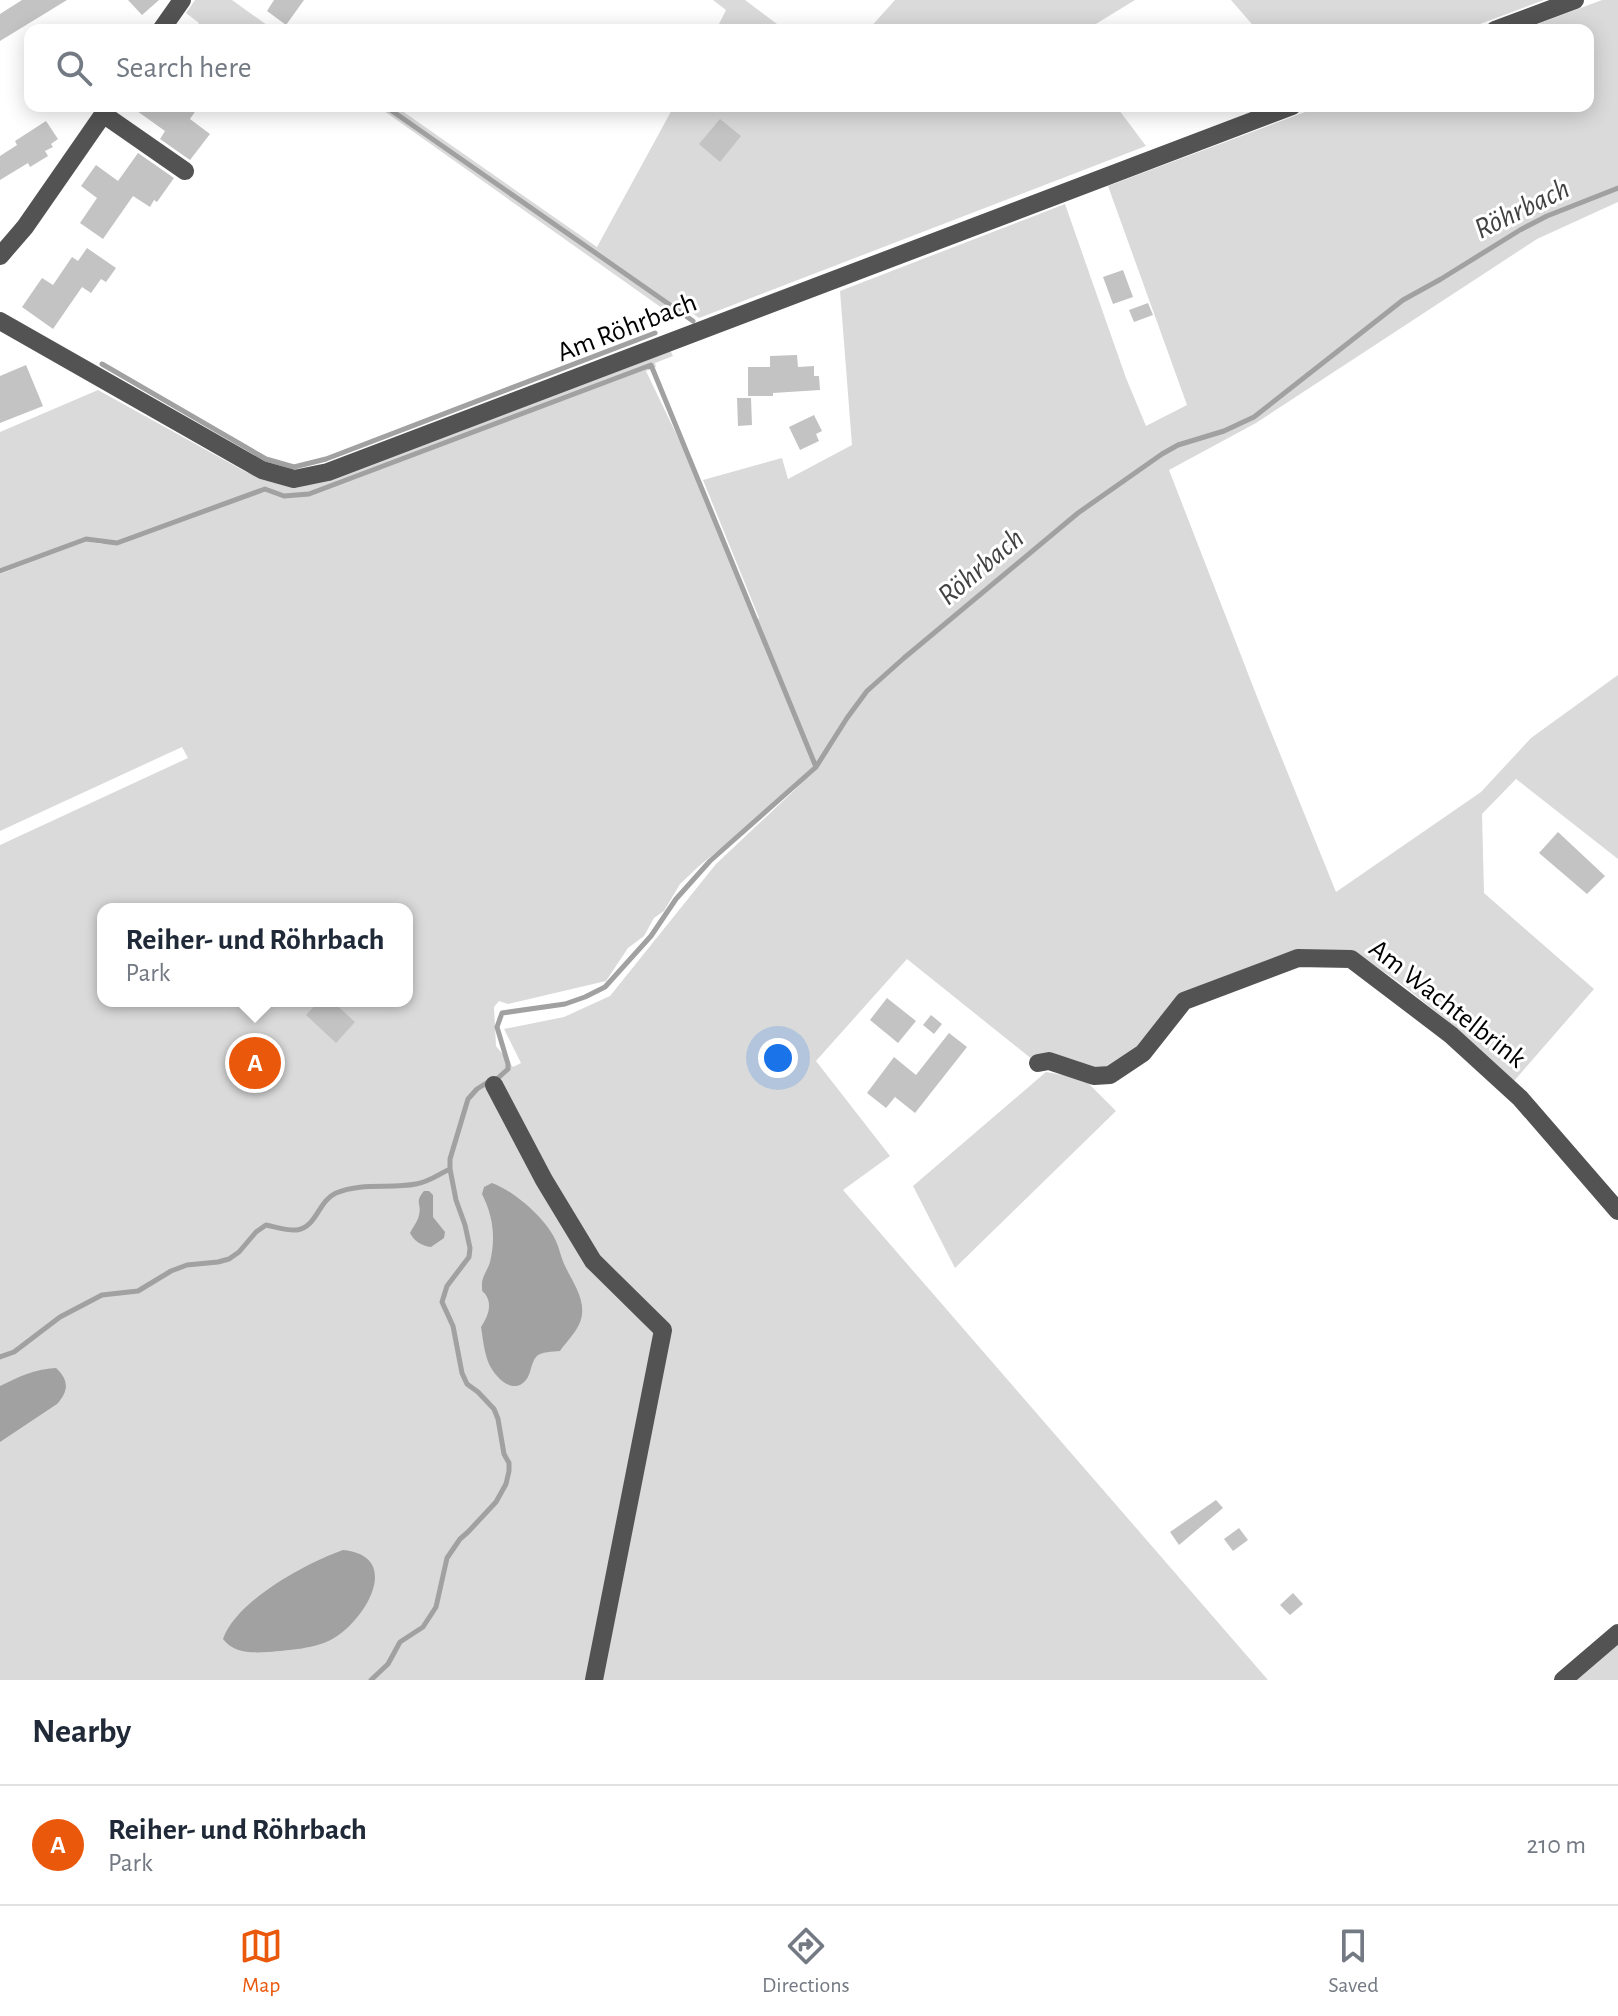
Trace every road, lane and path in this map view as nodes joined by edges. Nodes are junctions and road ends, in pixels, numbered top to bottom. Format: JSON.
{"nodes":[{"id":1,"x":182,"y":0,"type":"edge"},
{"id":2,"x":1575,"y":0,"type":"edge"},
{"id":3,"x":165,"y":24,"type":"edge"},
{"id":4,"x":1511,"y":24,"type":"edge"},
{"id":5,"x":105,"y":112,"type":"edge"},
{"id":6,"x":109,"y":112,"type":"edge"},
{"id":7,"x":1276,"y":112,"type":"edge"},
{"id":8,"x":185,"y":171,"type":"dead end"},
{"id":9,"x":0,"y":256,"type":"edge"},
{"id":10,"x":0,"y":321,"type":"edge"},
{"id":11,"x":1038,"y":1063,"type":"dead end"},
{"id":12,"x":494,"y":1085,"type":"dead end"},
{"id":13,"x":1618,"y":1211,"type":"edge"},
{"id":14,"x":1618,"y":1633,"type":"edge"},
{"id":15,"x":594,"y":1680,"type":"edge"},
{"id":16,"x":1563,"y":1680,"type":"edge"}],
"edges":[{"from":1,"to":3,"type":"street"},
{"from":2,"to":4,"type":"street"},
{"from":5,"to":9,"type":"street"},
{"from":6,"to":8,"type":"street"},
{"from":7,"to":10,"type":"street","name":"Am Röhrbach"},
{"from":11,"to":13,"type":"street","name":"Am Wachtelbrink"},
{"from":12,"to":15,"type":"street"},
{"from":14,"to":16,"type":"street"}]}
